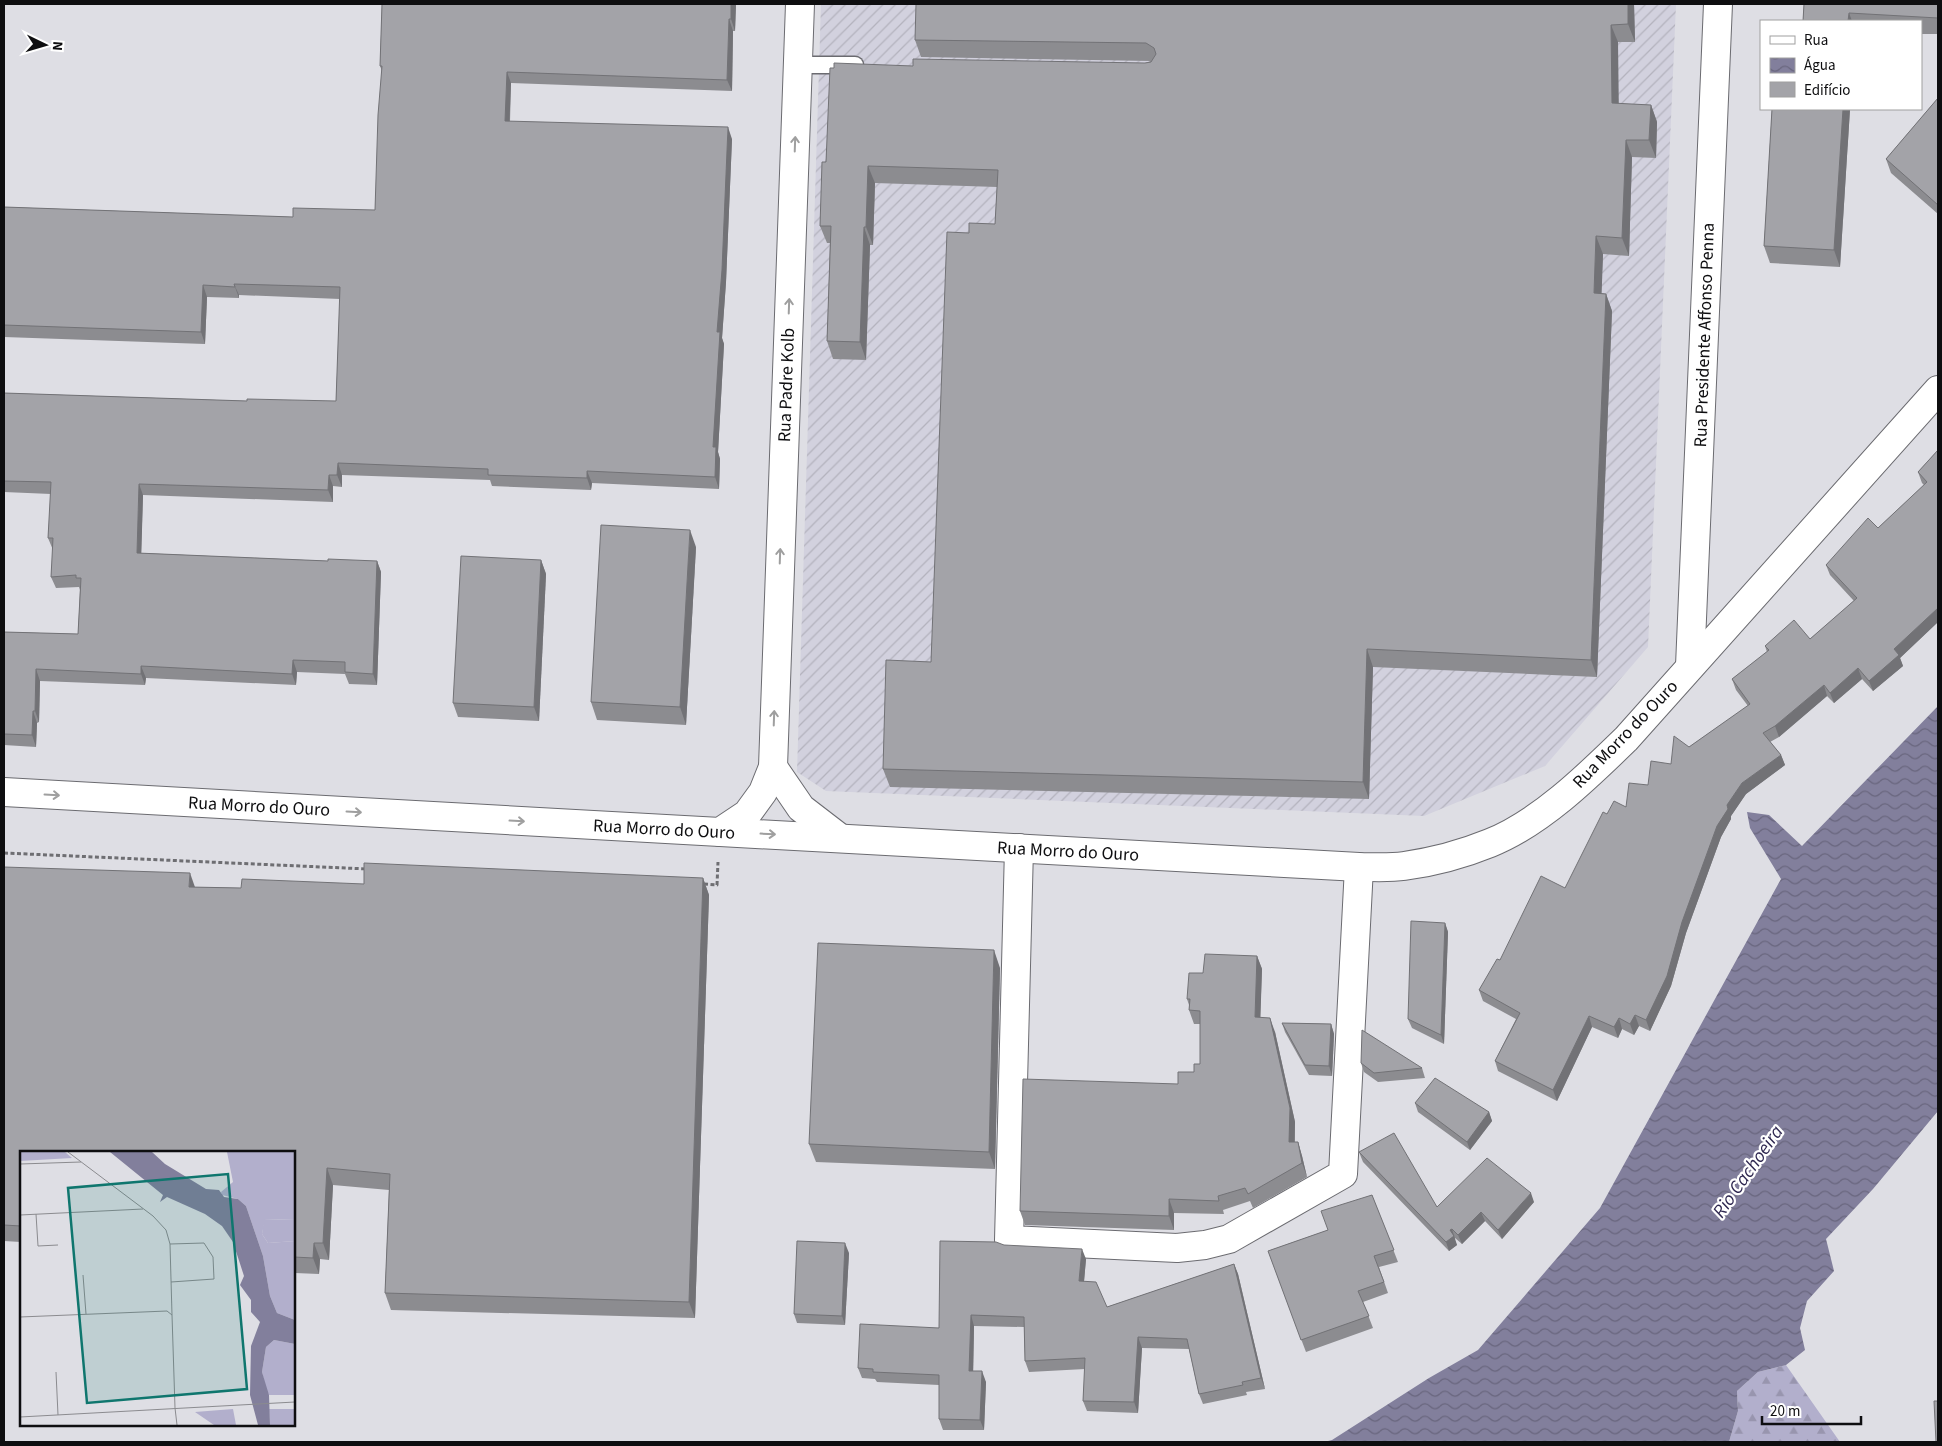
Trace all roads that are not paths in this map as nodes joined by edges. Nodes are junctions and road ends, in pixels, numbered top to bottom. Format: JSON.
{"nodes":[{"id":1,"x":800,"y":4,"type":"edge"},
{"id":2,"x":1718,"y":4,"type":"edge"},
{"id":3,"x":798,"y":64,"type":"junction"},
{"id":4,"x":871,"y":66,"type":"edge"},
{"id":5,"x":1938,"y":390,"type":"edge"},
{"id":6,"x":1690,"y":666,"type":"junction"},
{"id":7,"x":773,"y":767,"type":"junction"},
{"id":8,"x":4,"y":792,"type":"edge"},
{"id":9,"x":720,"y":832,"type":"junction"},
{"id":10,"x":840,"y":838,"type":"junction"},
{"id":11,"x":1019,"y":848,"type":"junction"},
{"id":12,"x":1358,"y":867,"type":"junction"}],
"edges":[{"from":1,"to":3,"type":"street","name":"Rua Padre Kolb"},
{"from":2,"to":6,"type":"street","name":"Rua Presidente Affonso Penna"},
{"from":3,"to":4,"type":"lane"},
{"from":7,"to":3,"type":"street","name":"Rua Padre Kolb","one_way":true},
{"from":5,"to":6,"type":"street","name":"Rua Morro do Ouro"},
{"from":6,"to":12,"type":"street","name":"Rua Morro do Ouro"},
{"from":7,"to":9,"type":"street","name":"Rua Padre Kolb"},
{"from":7,"to":10,"type":"street"},
{"from":8,"to":9,"type":"street","name":"Rua Morro do Ouro","one_way":true},
{"from":9,"to":10,"type":"street","name":"Rua Morro do Ouro","one_way":true},
{"from":10,"to":11,"type":"street","name":"Rua Morro do Ouro"},
{"from":11,"to":12,"type":"street","name":"Rua Morro do Ouro"},
{"from":11,"to":12,"type":"street"}]}
